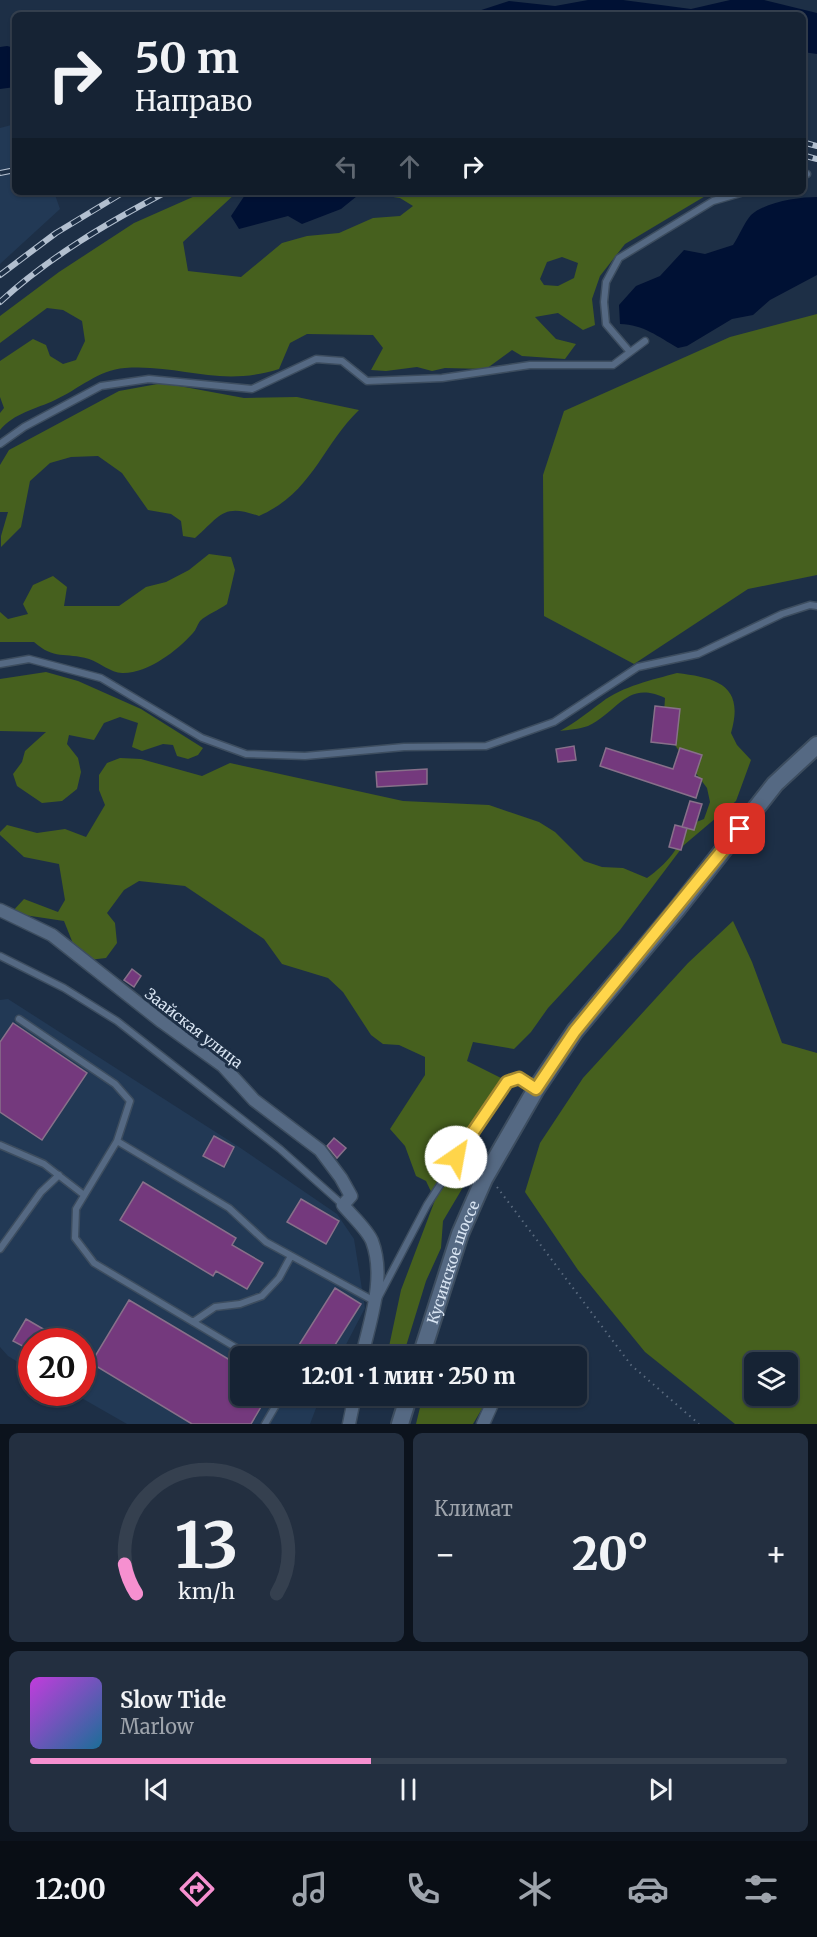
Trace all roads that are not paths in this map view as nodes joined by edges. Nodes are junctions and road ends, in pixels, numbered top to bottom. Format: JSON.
{"nodes":[{"id":1,"x":734,"y":195,"type":"edge"},
{"id":2,"x":645,"y":340,"type":"dead end"},
{"id":3,"x":630,"y":352,"type":"junction"},
{"id":4,"x":0,"y":444,"type":"edge"},
{"id":5,"x":817,"y":606,"type":"edge"},
{"id":6,"x":0,"y":664,"type":"edge"},
{"id":7,"x":817,"y":745,"type":"edge"},
{"id":8,"x":0,"y":910,"type":"edge"},
{"id":9,"x":0,"y":956,"type":"edge"},
{"id":10,"x":19,"y":1019,"type":"dead end"},
{"id":11,"x":536,"y":1089,"type":"junction"},
{"id":12,"x":117,"y":1141,"type":"junction"},
{"id":13,"x":0,"y":1145,"type":"edge"},
{"id":14,"x":59,"y":1175,"type":"junction"},
{"id":15,"x":84,"y":1195,"type":"junction"},
{"id":16,"x":343,"y":1205,"type":"junction"},
{"id":17,"x":0,"y":1249,"type":"edge"},
{"id":18,"x":291,"y":1256,"type":"junction"},
{"id":19,"x":376,"y":1302,"type":"junction"},
{"id":20,"x":193,"y":1322,"type":"junction"},
{"id":21,"x":233,"y":1346,"type":"edge"},
{"id":22,"x":365,"y":1346,"type":"edge"},
{"id":23,"x":424,"y":1346,"type":"edge"},
{"id":24,"x":276,"y":1406,"type":"edge"},
{"id":25,"x":353,"y":1406,"type":"edge"},
{"id":26,"x":406,"y":1406,"type":"edge"},
{"id":27,"x":491,"y":1406,"type":"edge"},
{"id":28,"x":265,"y":1424,"type":"edge"},
{"id":29,"x":349,"y":1424,"type":"edge"},
{"id":30,"x":400,"y":1424,"type":"edge"},
{"id":31,"x":483,"y":1424,"type":"edge"}],
"edges":[{"from":1,"to":3,"type":"lane"},
{"from":2,"to":3,"type":"lane"},
{"from":3,"to":4,"type":"lane"},
{"from":5,"to":6,"type":"lane"},
{"from":7,"to":11,"type":"main road","name":"Кусинское шоссе"},
{"from":8,"to":16,"type":"street","name":"Заайская улица"},
{"from":9,"to":16,"type":"lane"},
{"from":10,"to":12,"type":"lane"},
{"from":11,"to":19,"type":"lane"},
{"from":11,"to":23,"type":"main road","name":"Кусинское шоссе"},
{"from":12,"to":15,"type":"lane"},
{"from":12,"to":18,"type":"lane"},
{"from":13,"to":14,"type":"lane"},
{"from":14,"to":15,"type":"lane"},
{"from":14,"to":17,"type":"lane"},
{"from":15,"to":20,"type":"lane"},
{"from":16,"to":19,"type":"street"},
{"from":18,"to":19,"type":"lane"},
{"from":18,"to":20,"type":"lane"},
{"from":19,"to":22,"type":"street"},
{"from":20,"to":21,"type":"lane"},
{"from":24,"to":28,"type":"lane"},
{"from":25,"to":29,"type":"street"},
{"from":26,"to":30,"type":"main road"},
{"from":27,"to":31,"type":"street"}]}
